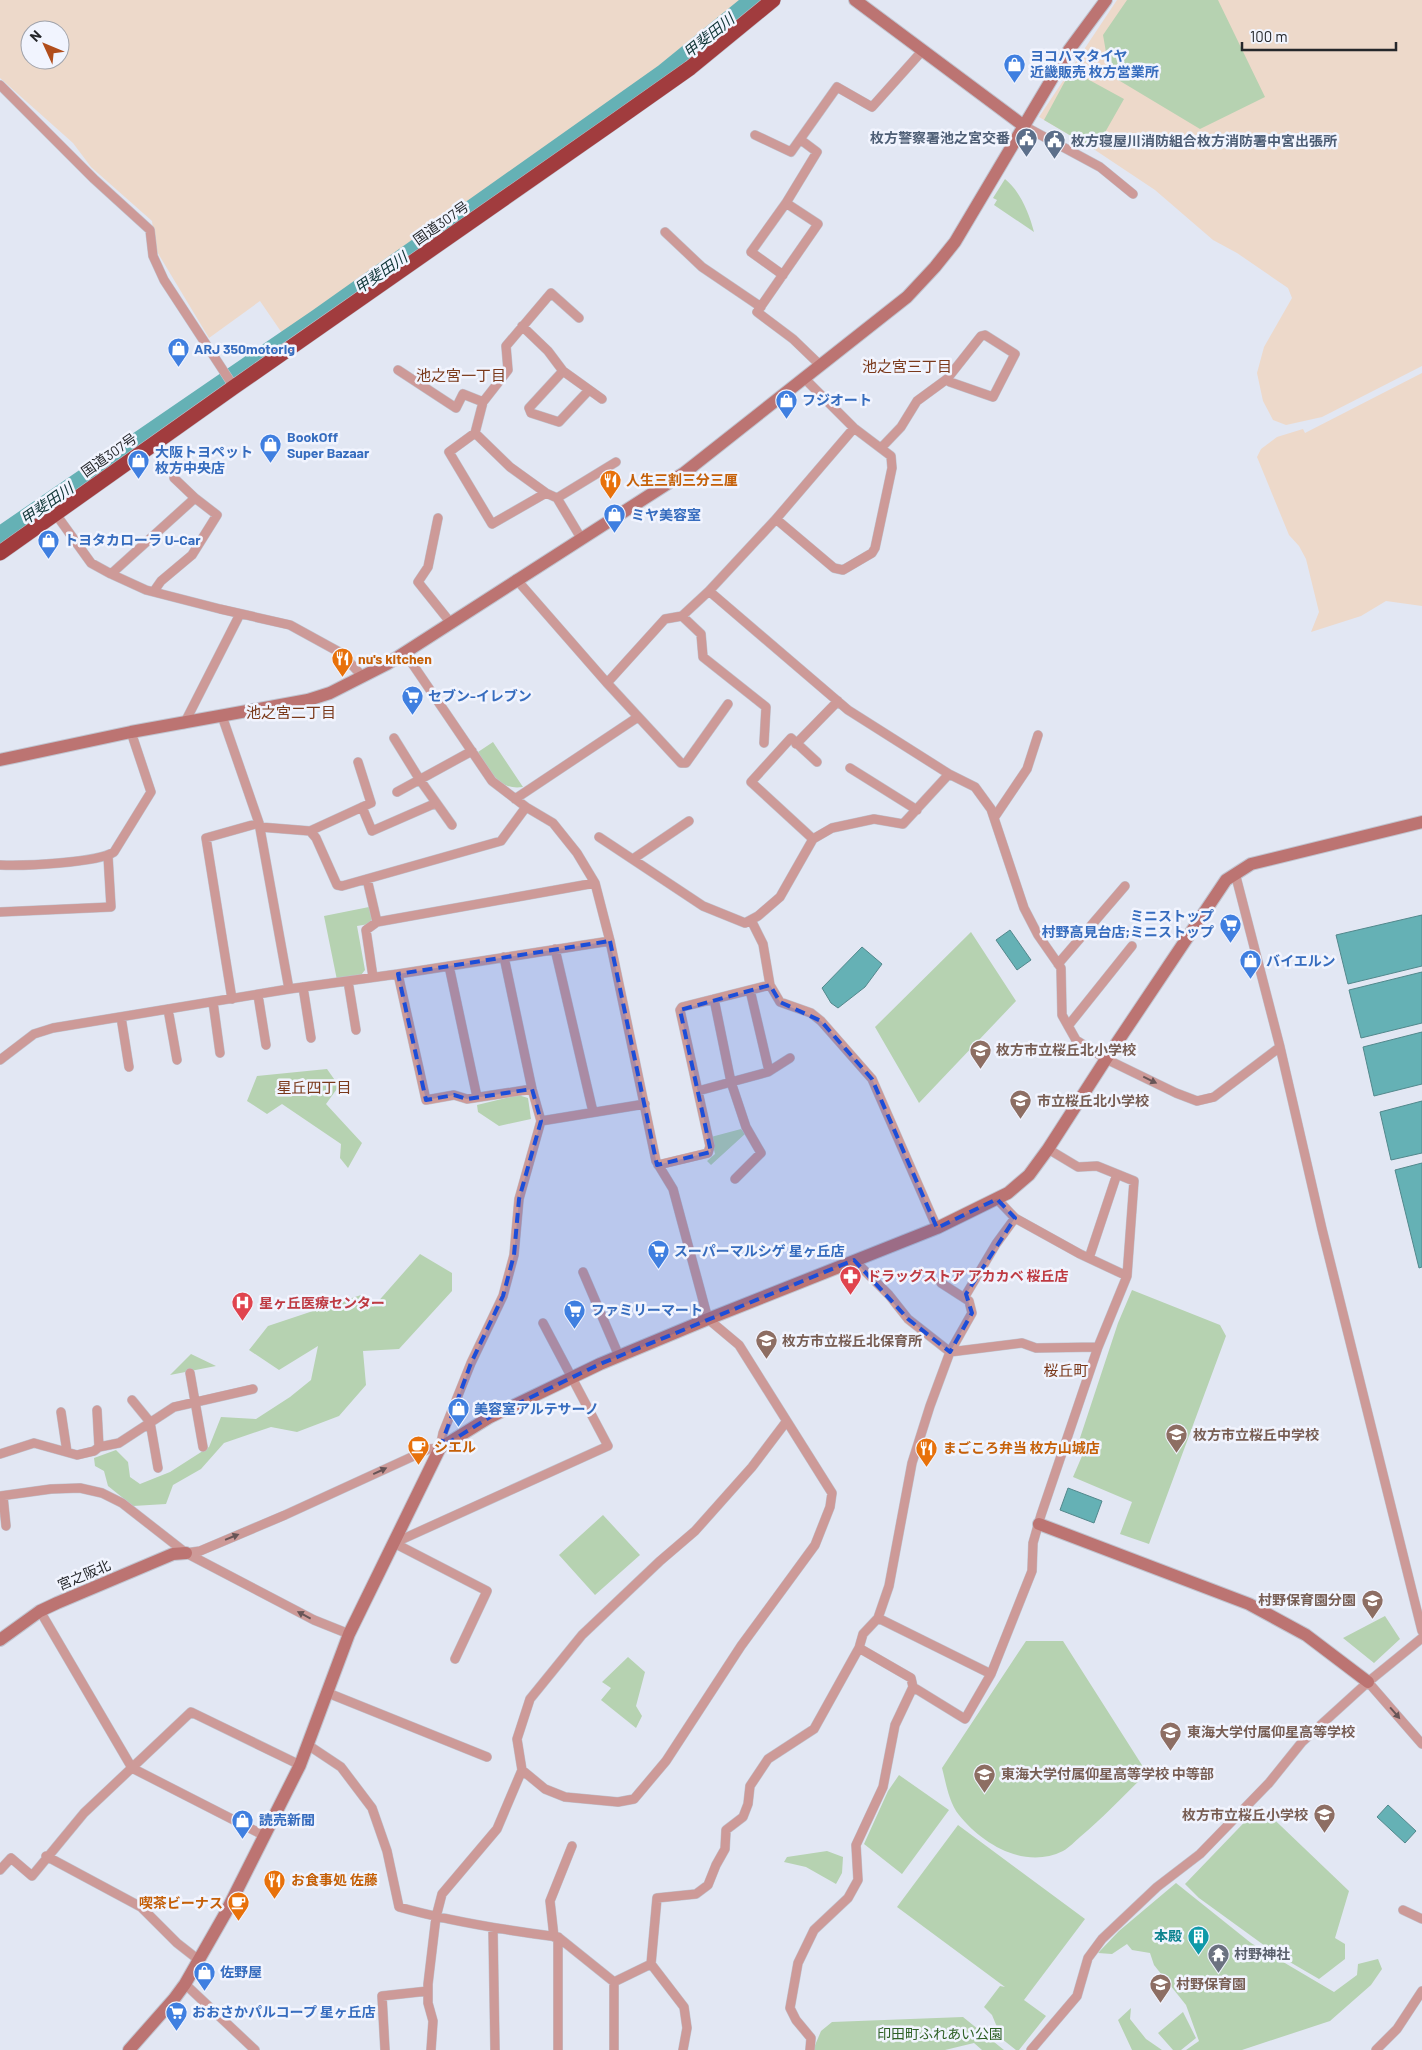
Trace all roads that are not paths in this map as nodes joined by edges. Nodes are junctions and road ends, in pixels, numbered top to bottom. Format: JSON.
{"nodes":[{"id":1,"x":773,"y":0,"type":"edge"},
{"id":2,"x":855,"y":0,"type":"edge"},
{"id":3,"x":1106,"y":0,"type":"edge"},
{"id":4,"x":923,"y":50,"type":"junction"},
{"id":5,"x":0,"y":85,"type":"edge"},
{"id":6,"x":1024,"y":126,"type":"junction"},
{"id":7,"x":755,"y":135,"type":"dead end"},
{"id":8,"x":801,"y":140,"type":"junction"},
{"id":9,"x":1133,"y":194,"type":"dead end"},
{"id":10,"x":786,"y":203,"type":"junction"},
{"id":11,"x":665,"y":232,"type":"dead end"},
{"id":12,"x":783,"y":275,"type":"junction"},
{"id":13,"x":761,"y":307,"type":"junction"},
{"id":14,"x":579,"y":318,"type":"dead end"},
{"id":15,"x":522,"y":326,"type":"junction"},
{"id":16,"x":821,"y":366,"type":"junction"},
{"id":17,"x":398,"y":370,"type":"dead end"},
{"id":18,"x":564,"y":370,"type":"junction"},
{"id":19,"x":804,"y":379,"type":"junction"},
{"id":20,"x":947,"y":379,"type":"junction"},
{"id":21,"x":234,"y":387,"type":"junction"},
{"id":22,"x":589,"y":390,"type":"junction"},
{"id":23,"x":602,"y":399,"type":"dead end"},
{"id":24,"x":483,"y":402,"type":"junction"},
{"id":25,"x":854,"y":428,"type":"junction"},
{"id":26,"x":475,"y":433,"type":"junction"},
{"id":27,"x":880,"y":448,"type":"junction"},
{"id":28,"x":616,"y":462,"type":"dead end"},
{"id":29,"x":174,"y":478,"type":"dead end"},
{"id":30,"x":546,"y":492,"type":"junction"},
{"id":31,"x":195,"y":498,"type":"junction"},
{"id":32,"x":557,"y":498,"type":"junction"},
{"id":33,"x":55,"y":513,"type":"junction"},
{"id":34,"x":438,"y":518,"type":"dead end"},
{"id":35,"x":776,"y":519,"type":"junction"},
{"id":36,"x":581,"y":538,"type":"junction"},
{"id":37,"x":0,"y":553,"type":"edge"},
{"id":38,"x":111,"y":574,"type":"junction"},
{"id":39,"x":516,"y":579,"type":"junction"},
{"id":40,"x":154,"y":591,"type":"junction"},
{"id":41,"x":708,"y":591,"type":"junction"},
{"id":42,"x":240,"y":614,"type":"junction"},
{"id":43,"x":682,"y":616,"type":"junction"},
{"id":44,"x":450,"y":622,"type":"junction"},
{"id":45,"x":404,"y":653,"type":"junction"},
{"id":46,"x":363,"y":677,"type":"junction"},
{"id":47,"x":607,"y":683,"type":"junction"},
{"id":48,"x":838,"y":701,"type":"junction"},
{"id":49,"x":728,"y":704,"type":"dead end"},
{"id":50,"x":222,"y":716,"type":"junction"},
{"id":51,"x":638,"y":717,"type":"junction"},
{"id":52,"x":184,"y":724,"type":"junction"},
{"id":53,"x":130,"y":732,"type":"junction"},
{"id":54,"x":1038,"y":735,"type":"dead end"},
{"id":55,"x":394,"y":738,"type":"dead end"},
{"id":56,"x":764,"y":743,"type":"dead end"},
{"id":57,"x":796,"y":744,"type":"junction"},
{"id":58,"x":472,"y":751,"type":"junction"},
{"id":59,"x":0,"y":760,"type":"edge"},
{"id":60,"x":358,"y":762,"type":"dead end"},
{"id":61,"x":817,"y":762,"type":"dead end"},
{"id":62,"x":850,"y":768,"type":"dead end"},
{"id":63,"x":949,"y":774,"type":"junction"},
{"id":64,"x":420,"y":780,"type":"junction"},
{"id":65,"x":397,"y":792,"type":"dead end"},
{"id":66,"x":515,"y":799,"type":"junction"},
{"id":67,"x":436,"y":803,"type":"junction"},
{"id":68,"x":362,"y":807,"type":"junction"},
{"id":69,"x":526,"y":807,"type":"junction"},
{"id":70,"x":917,"y":810,"type":"junction"},
{"id":71,"x":994,"y":818,"type":"junction"},
{"id":72,"x":689,"y":821,"type":"dead end"},
{"id":73,"x":1422,"y":822,"type":"edge"},
{"id":74,"x":259,"y":825,"type":"junction"},
{"id":75,"x":452,"y":826,"type":"dead end"},
{"id":76,"x":310,"y":831,"type":"junction"},
{"id":77,"x":599,"y":837,"type":"dead end"},
{"id":78,"x":813,"y":839,"type":"junction"},
{"id":79,"x":108,"y":856,"type":"junction"},
{"id":80,"x":632,"y":859,"type":"junction"},
{"id":81,"x":0,"y":865,"type":"edge"},
{"id":82,"x":1235,"y":873,"type":"junction"},
{"id":83,"x":367,"y":879,"type":"junction"},
{"id":84,"x":595,"y":883,"type":"junction"},
{"id":85,"x":1125,"y":886,"type":"dead end"},
{"id":86,"x":0,"y":912,"type":"edge"},
{"id":87,"x":751,"y":920,"type":"junction"},
{"id":88,"x":377,"y":922,"type":"junction"},
{"id":89,"x":610,"y":941,"type":"junction"},
{"id":90,"x":1132,"y":946,"type":"dead end"},
{"id":91,"x":555,"y":949,"type":"junction"},
{"id":92,"x":504,"y":957,"type":"junction"},
{"id":93,"x":1058,"y":964,"type":"junction"},
{"id":94,"x":449,"y":966,"type":"junction"},
{"id":95,"x":398,"y":974,"type":"junction"},
{"id":96,"x":373,"y":977,"type":"junction"},
{"id":97,"x":348,"y":981,"type":"junction"},
{"id":98,"x":770,"y":985,"type":"junction"},
{"id":99,"x":303,"y":987,"type":"junction"},
{"id":100,"x":289,"y":989,"type":"junction"},
{"id":101,"x":750,"y":990,"type":"junction"},
{"id":102,"x":258,"y":994,"type":"junction"},
{"id":103,"x":232,"y":999,"type":"junction"},
{"id":104,"x":714,"y":999,"type":"junction"},
{"id":105,"x":213,"y":1002,"type":"junction"},
{"id":106,"x":168,"y":1009,"type":"junction"},
{"id":107,"x":121,"y":1017,"type":"junction"},
{"id":108,"x":1068,"y":1026,"type":"junction"},
{"id":109,"x":356,"y":1030,"type":"dead end"},
{"id":110,"x":311,"y":1038,"type":"dead end"},
{"id":111,"x":266,"y":1045,"type":"dead end"},
{"id":112,"x":1280,"y":1047,"type":"junction"},
{"id":113,"x":220,"y":1053,"type":"dead end"},
{"id":114,"x":790,"y":1058,"type":"dead end"},
{"id":115,"x":1106,"y":1059,"type":"junction"},
{"id":116,"x":0,"y":1060,"type":"edge"},
{"id":117,"x":177,"y":1060,"type":"dead end"},
{"id":118,"x":129,"y":1066,"type":"dead end"},
{"id":119,"x":770,"y":1071,"type":"junction"},
{"id":120,"x":732,"y":1082,"type":"junction"},
{"id":121,"x":532,"y":1089,"type":"junction"},
{"id":122,"x":698,"y":1090,"type":"junction"},
{"id":123,"x":477,"y":1097,"type":"junction"},
{"id":124,"x":645,"y":1104,"type":"junction"},
{"id":125,"x":593,"y":1112,"type":"junction"},
{"id":126,"x":542,"y":1121,"type":"junction"},
{"id":127,"x":1048,"y":1149,"type":"junction"},
{"id":128,"x":658,"y":1165,"type":"junction"},
{"id":129,"x":1117,"y":1174,"type":"junction"},
{"id":130,"x":735,"y":1179,"type":"dead end"},
{"id":131,"x":997,"y":1199,"type":"junction"},
{"id":132,"x":1015,"y":1218,"type":"junction"},
{"id":133,"x":937,"y":1228,"type":"junction"},
{"id":134,"x":1089,"y":1258,"type":"junction"},
{"id":135,"x":854,"y":1260,"type":"junction"},
{"id":136,"x":583,"y":1272,"type":"dead end"},
{"id":137,"x":1127,"y":1276,"type":"junction"},
{"id":138,"x":941,"y":1283,"type":"dead end"},
{"id":139,"x":964,"y":1298,"type":"junction"},
{"id":140,"x":708,"y":1319,"type":"junction"},
{"id":141,"x":544,"y":1323,"type":"dead end"},
{"id":142,"x":1098,"y":1347,"type":"junction"},
{"id":143,"x":950,"y":1352,"type":"junction"},
{"id":144,"x":620,"y":1356,"type":"junction"},
{"id":145,"x":190,"y":1374,"type":"dead end"},
{"id":146,"x":572,"y":1378,"type":"junction"},
{"id":147,"x":254,"y":1389,"type":"dead end"},
{"id":148,"x":132,"y":1400,"type":"dead end"},
{"id":149,"x":195,"y":1403,"type":"junction"},
{"id":150,"x":96,"y":1410,"type":"dead end"},
{"id":151,"x":61,"y":1412,"type":"dead end"},
{"id":152,"x":150,"y":1422,"type":"junction"},
{"id":153,"x":786,"y":1422,"type":"junction"},
{"id":154,"x":99,"y":1447,"type":"junction"},
{"id":155,"x":203,"y":1447,"type":"dead end"},
{"id":156,"x":440,"y":1448,"type":"junction"},
{"id":157,"x":67,"y":1452,"type":"junction"},
{"id":158,"x":0,"y":1454,"type":"edge"},
{"id":159,"x":158,"y":1468,"type":"dead end"},
{"id":160,"x":2,"y":1496,"type":"edge"},
{"id":161,"x":1039,"y":1524,"type":"junction"},
{"id":162,"x":6,"y":1526,"type":"dead end"},
{"id":163,"x":394,"y":1543,"type":"junction"},
{"id":164,"x":186,"y":1552,"type":"junction"},
{"id":165,"x":40,"y":1611,"type":"junction"},
{"id":166,"x":878,"y":1618,"type":"junction"},
{"id":167,"x":1422,"y":1631,"type":"edge"},
{"id":168,"x":349,"y":1634,"type":"junction"},
{"id":169,"x":1422,"y":1638,"type":"edge"},
{"id":170,"x":0,"y":1640,"type":"edge"},
{"id":171,"x":859,"y":1648,"type":"junction"},
{"id":172,"x":455,"y":1659,"type":"dead end"},
{"id":173,"x":991,"y":1674,"type":"junction"},
{"id":174,"x":1368,"y":1682,"type":"junction"},
{"id":175,"x":913,"y":1687,"type":"junction"},
{"id":176,"x":328,"y":1693,"type":"junction"},
{"id":177,"x":1422,"y":1744,"type":"edge"},
{"id":178,"x":308,"y":1746,"type":"junction"},
{"id":179,"x":486,"y":1757,"type":"dead end"},
{"id":180,"x":300,"y":1765,"type":"junction"},
{"id":181,"x":132,"y":1768,"type":"junction"},
{"id":182,"x":522,"y":1770,"type":"junction"},
{"id":183,"x":264,"y":1835,"type":"junction"},
{"id":184,"x":572,"y":1846,"type":"dead end"},
{"id":185,"x":46,"y":1856,"type":"junction"},
{"id":186,"x":0,"y":1870,"type":"edge"},
{"id":187,"x":1403,"y":1910,"type":"dead end"},
{"id":188,"x":436,"y":1917,"type":"junction"},
{"id":189,"x":1422,"y":1919,"type":"edge"},
{"id":190,"x":493,"y":1928,"type":"junction"},
{"id":191,"x":556,"y":1937,"type":"junction"},
{"id":192,"x":200,"y":1961,"type":"junction"},
{"id":193,"x":651,"y":1964,"type":"junction"},
{"id":194,"x":614,"y":1982,"type":"junction"},
{"id":195,"x":185,"y":1984,"type":"junction"},
{"id":196,"x":428,"y":1991,"type":"junction"},
{"id":197,"x":1422,"y":1991,"type":"edge"},
{"id":198,"x":129,"y":2050,"type":"edge"},
{"id":199,"x":255,"y":2050,"type":"edge"},
{"id":200,"x":385,"y":2050,"type":"edge"},
{"id":201,"x":431,"y":2050,"type":"edge"},
{"id":202,"x":495,"y":2050,"type":"edge"},
{"id":203,"x":558,"y":2050,"type":"edge"},
{"id":204,"x":614,"y":2050,"type":"edge"},
{"id":205,"x":684,"y":2050,"type":"edge"},
{"id":206,"x":810,"y":2050,"type":"edge"},
{"id":207,"x":1031,"y":2050,"type":"edge"},
{"id":208,"x":1376,"y":2050,"type":"edge"}],
"edges":[{"from":1,"to":21,"type":"highway","name":"国道307号"},
{"from":2,"to":4,"type":"street"},
{"from":3,"to":6,"type":"street"},
{"from":4,"to":6,"type":"street"},
{"from":4,"to":8,"type":"street"},
{"from":5,"to":21,"type":"street"},
{"from":6,"to":9,"type":"street"},
{"from":6,"to":16,"type":"street"},
{"from":7,"to":8,"type":"street"},
{"from":8,"to":10,"type":"street"},
{"from":10,"to":12,"type":"street"},
{"from":10,"to":12,"type":"street"},
{"from":11,"to":13,"type":"street"},
{"from":12,"to":13,"type":"street"},
{"from":13,"to":16,"type":"street"},
{"from":14,"to":15,"type":"street"},
{"from":15,"to":18,"type":"street"},
{"from":15,"to":24,"type":"street"},
{"from":16,"to":19,"type":"street"},
{"from":17,"to":24,"type":"street"},
{"from":18,"to":22,"type":"street"},
{"from":18,"to":22,"type":"street"},
{"from":19,"to":25,"type":"street"},
{"from":19,"to":36,"type":"street"},
{"from":20,"to":20,"type":"street"},
{"from":20,"to":27,"type":"street"},
{"from":21,"to":33,"type":"highway","name":"国道307号"},
{"from":22,"to":23,"type":"street"},
{"from":24,"to":26,"type":"street"},
{"from":25,"to":27,"type":"street"},
{"from":25,"to":35,"type":"street"},
{"from":26,"to":30,"type":"street"},
{"from":26,"to":30,"type":"street"},
{"from":27,"to":35,"type":"street"},
{"from":28,"to":32,"type":"street"},
{"from":29,"to":31,"type":"street"},
{"from":30,"to":32,"type":"street"},
{"from":31,"to":38,"type":"street"},
{"from":31,"to":40,"type":"street"},
{"from":32,"to":36,"type":"street"},
{"from":33,"to":37,"type":"highway","name":"国道307号"},
{"from":33,"to":38,"type":"street"},
{"from":34,"to":44,"type":"street"},
{"from":35,"to":41,"type":"street"},
{"from":36,"to":39,"type":"street"},
{"from":38,"to":40,"type":"street"},
{"from":39,"to":44,"type":"street"},
{"from":39,"to":47,"type":"street"},
{"from":40,"to":42,"type":"street"},
{"from":41,"to":43,"type":"street"},
{"from":41,"to":48,"type":"street"},
{"from":42,"to":46,"type":"street"},
{"from":42,"to":52,"type":"street"},
{"from":43,"to":47,"type":"street"},
{"from":43,"to":56,"type":"street"},
{"from":44,"to":45,"type":"street"},
{"from":45,"to":46,"type":"street"},
{"from":45,"to":58,"type":"street"},
{"from":46,"to":50,"type":"street"},
{"from":47,"to":51,"type":"street"},
{"from":48,"to":57,"type":"street"},
{"from":48,"to":63,"type":"street"},
{"from":49,"to":51,"type":"street"},
{"from":50,"to":52,"type":"street"},
{"from":50,"to":74,"type":"street"},
{"from":51,"to":66,"type":"street"},
{"from":52,"to":53,"type":"street"},
{"from":53,"to":59,"type":"street"},
{"from":53,"to":79,"type":"street"},
{"from":54,"to":71,"type":"street"},
{"from":55,"to":64,"type":"street"},
{"from":57,"to":61,"type":"street"},
{"from":57,"to":78,"type":"street"},
{"from":58,"to":64,"type":"street"},
{"from":58,"to":66,"type":"street"},
{"from":60,"to":68,"type":"street"},
{"from":62,"to":70,"type":"street"},
{"from":63,"to":70,"type":"street"},
{"from":63,"to":71,"type":"street"},
{"from":64,"to":65,"type":"street"},
{"from":64,"to":67,"type":"street"},
{"from":66,"to":69,"type":"street"},
{"from":67,"to":68,"type":"street"},
{"from":67,"to":75,"type":"street"},
{"from":68,"to":76,"type":"street"},
{"from":69,"to":83,"type":"street"},
{"from":69,"to":84,"type":"street"},
{"from":70,"to":78,"type":"street"},
{"from":71,"to":93,"type":"street"},
{"from":72,"to":80,"type":"street"},
{"from":73,"to":82,"type":"street"},
{"from":74,"to":76,"type":"street"},
{"from":74,"to":100,"type":"street"},
{"from":74,"to":103,"type":"street"},
{"from":76,"to":83,"type":"street"},
{"from":77,"to":80,"type":"street"},
{"from":78,"to":87,"type":"street"},
{"from":79,"to":81,"type":"street"},
{"from":79,"to":86,"type":"street"},
{"from":80,"to":87,"type":"street"},
{"from":82,"to":112,"type":"street"},
{"from":82,"to":115,"type":"street"},
{"from":83,"to":88,"type":"street"},
{"from":84,"to":88,"type":"street"},
{"from":84,"to":89,"type":"street"},
{"from":85,"to":93,"type":"street"},
{"from":87,"to":98,"type":"street"},
{"from":88,"to":96,"type":"street"},
{"from":89,"to":91,"type":"street"},
{"from":89,"to":124,"type":"street"},
{"from":90,"to":108,"type":"street"},
{"from":91,"to":92,"type":"street"},
{"from":91,"to":125,"type":"street"},
{"from":92,"to":94,"type":"street"},
{"from":92,"to":121,"type":"street"},
{"from":93,"to":108,"type":"street"},
{"from":94,"to":95,"type":"street"},
{"from":94,"to":123,"type":"street"},
{"from":95,"to":96,"type":"street"},
{"from":95,"to":123,"type":"street"},
{"from":96,"to":97,"type":"street"},
{"from":97,"to":99,"type":"street"},
{"from":97,"to":109,"type":"street"},
{"from":98,"to":101,"type":"street"},
{"from":98,"to":133,"type":"street"},
{"from":99,"to":100,"type":"street"},
{"from":99,"to":110,"type":"street"},
{"from":100,"to":102,"type":"street"},
{"from":101,"to":104,"type":"street"},
{"from":101,"to":119,"type":"street"},
{"from":102,"to":103,"type":"street"},
{"from":102,"to":111,"type":"street"},
{"from":103,"to":105,"type":"street"},
{"from":104,"to":120,"type":"street"},
{"from":104,"to":122,"type":"street"},
{"from":105,"to":106,"type":"street"},
{"from":105,"to":113,"type":"street"},
{"from":106,"to":107,"type":"street"},
{"from":106,"to":117,"type":"street"},
{"from":107,"to":116,"type":"street"},
{"from":107,"to":118,"type":"street"},
{"from":108,"to":115,"type":"street"},
{"from":115,"to":112,"type":"street","one_way":true},
{"from":112,"to":167,"type":"street"},
{"from":114,"to":119,"type":"street"},
{"from":115,"to":127,"type":"street"},
{"from":119,"to":120,"type":"street"},
{"from":120,"to":122,"type":"street"},
{"from":120,"to":130,"type":"street"},
{"from":121,"to":123,"type":"street"},
{"from":121,"to":126,"type":"street"},
{"from":122,"to":128,"type":"street"},
{"from":124,"to":125,"type":"street"},
{"from":124,"to":128,"type":"street"},
{"from":125,"to":126,"type":"street"},
{"from":126,"to":156,"type":"street"},
{"from":127,"to":129,"type":"street"},
{"from":127,"to":131,"type":"street"},
{"from":128,"to":140,"type":"street"},
{"from":129,"to":134,"type":"street"},
{"from":129,"to":137,"type":"street"},
{"from":131,"to":132,"type":"street"},
{"from":131,"to":133,"type":"street"},
{"from":132,"to":134,"type":"street"},
{"from":132,"to":139,"type":"street"},
{"from":133,"to":135,"type":"street"},
{"from":134,"to":137,"type":"street"},
{"from":135,"to":140,"type":"street"},
{"from":135,"to":143,"type":"street"},
{"from":136,"to":144,"type":"street"},
{"from":137,"to":142,"type":"street"},
{"from":138,"to":139,"type":"street"},
{"from":139,"to":143,"type":"street"},
{"from":140,"to":144,"type":"street"},
{"from":140,"to":153,"type":"street"},
{"from":141,"to":146,"type":"street"},
{"from":142,"to":143,"type":"street"},
{"from":142,"to":161,"type":"street"},
{"from":143,"to":166,"type":"street"},
{"from":144,"to":146,"type":"street"},
{"from":145,"to":149,"type":"street"},
{"from":146,"to":156,"type":"street"},
{"from":146,"to":163,"type":"street"},
{"from":147,"to":149,"type":"street"},
{"from":148,"to":152,"type":"street"},
{"from":149,"to":152,"type":"street"},
{"from":149,"to":155,"type":"street"},
{"from":150,"to":154,"type":"street"},
{"from":151,"to":157,"type":"street"},
{"from":152,"to":154,"type":"street"},
{"from":152,"to":159,"type":"street"},
{"from":153,"to":182,"type":"street"},
{"from":153,"to":182,"type":"street"},
{"from":154,"to":157,"type":"street"},
{"from":156,"to":163,"type":"street"},
{"from":164,"to":156,"type":"street","one_way":true},
{"from":157,"to":158,"type":"street"},
{"from":160,"to":162,"type":"street"},
{"from":160,"to":164,"type":"street"},
{"from":161,"to":173,"type":"street"},
{"from":161,"to":174,"type":"street"},
{"from":163,"to":168,"type":"street"},
{"from":163,"to":172,"type":"street"},
{"from":164,"to":165,"type":"street","name":"宮之阪北"},
{"from":168,"to":164,"type":"street","one_way":true},
{"from":165,"to":170,"type":"street","name":"宮之阪北"},
{"from":165,"to":181,"type":"street"},
{"from":166,"to":171,"type":"street"},
{"from":166,"to":173,"type":"street"},
{"from":168,"to":176,"type":"street"},
{"from":169,"to":174,"type":"street"},
{"from":171,"to":175,"type":"street"},
{"from":171,"to":193,"type":"street"},
{"from":173,"to":175,"type":"street"},
{"from":174,"to":177,"type":"street","one_way":true},
{"from":174,"to":207,"type":"street"},
{"from":175,"to":206,"type":"street"},
{"from":176,"to":178,"type":"street"},
{"from":176,"to":179,"type":"street"},
{"from":178,"to":180,"type":"street"},
{"from":178,"to":188,"type":"street"},
{"from":180,"to":181,"type":"street"},
{"from":180,"to":183,"type":"street"},
{"from":181,"to":183,"type":"street"},
{"from":181,"to":185,"type":"street"},
{"from":182,"to":188,"type":"street"},
{"from":183,"to":192,"type":"street"},
{"from":184,"to":191,"type":"street"},
{"from":185,"to":186,"type":"street"},
{"from":185,"to":192,"type":"street"},
{"from":187,"to":189,"type":"street"},
{"from":188,"to":190,"type":"street"},
{"from":188,"to":196,"type":"street"},
{"from":190,"to":191,"type":"street"},
{"from":190,"to":202,"type":"street"},
{"from":191,"to":194,"type":"street"},
{"from":191,"to":203,"type":"street"},
{"from":192,"to":195,"type":"street"},
{"from":193,"to":194,"type":"street"},
{"from":193,"to":205,"type":"street"},
{"from":194,"to":204,"type":"street"},
{"from":195,"to":198,"type":"street"},
{"from":195,"to":199,"type":"street"},
{"from":196,"to":200,"type":"street"},
{"from":196,"to":201,"type":"street"},
{"from":197,"to":208,"type":"street"}]}
